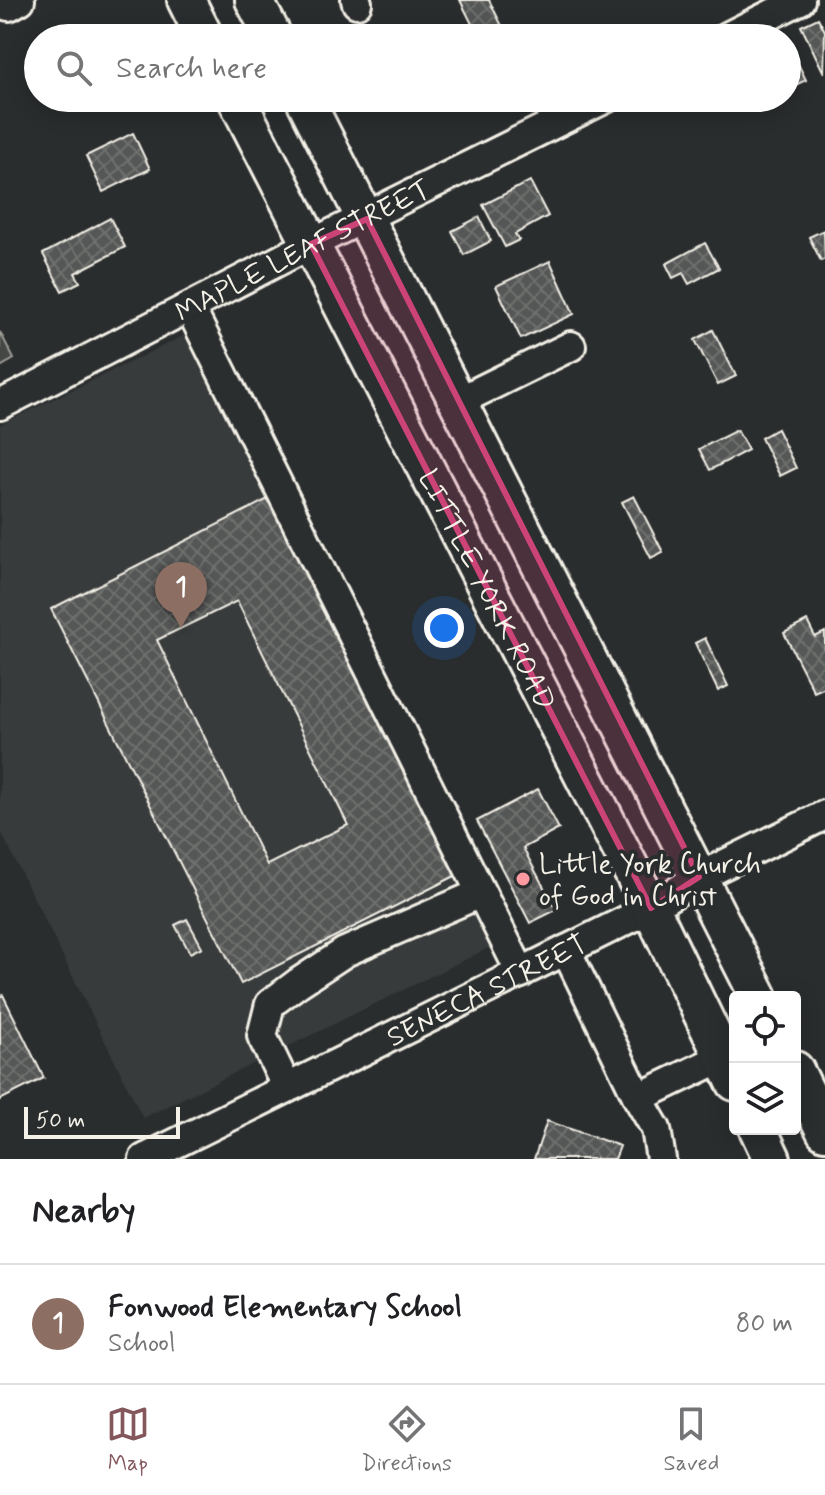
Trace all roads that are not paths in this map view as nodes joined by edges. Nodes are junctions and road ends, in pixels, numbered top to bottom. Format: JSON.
{"nodes":[{"id":1,"x":20,"y":0,"type":"edge"},
{"id":2,"x":186,"y":0,"type":"edge"},
{"id":3,"x":254,"y":0,"type":"edge"},
{"id":4,"x":800,"y":0,"type":"edge"},
{"id":5,"x":0,"y":4,"type":"edge"},
{"id":6,"x":198,"y":24,"type":"edge"},
{"id":7,"x":267,"y":24,"type":"edge"},
{"id":8,"x":753,"y":24,"type":"edge"},
{"id":9,"x":243,"y":112,"type":"edge"},
{"id":10,"x":311,"y":112,"type":"edge"},
{"id":11,"x":578,"y":112,"type":"edge"},
{"id":12,"x":367,"y":219,"type":"junction"},
{"id":13,"x":311,"y":244,"type":"junction"},
{"id":14,"x":190,"y":308,"type":"junction"},
{"id":15,"x":571,"y":346,"type":"dead end"},
{"id":16,"x":459,"y":401,"type":"junction"},
{"id":17,"x":0,"y":405,"type":"edge"},
{"id":18,"x":825,"y":815,"type":"edge"},
{"id":19,"x":699,"y":877,"type":"junction"},
{"id":20,"x":481,"y":893,"type":"junction"},
{"id":21,"x":651,"y":908,"type":"junction"},
{"id":22,"x":566,"y":950,"type":"junction"},
{"id":23,"x":521,"y":973,"type":"junction"},
{"id":24,"x":756,"y":991,"type":"edge"},
{"id":25,"x":729,"y":1070,"type":"edge"},
{"id":26,"x":801,"y":1082,"type":"edge"},
{"id":27,"x":287,"y":1088,"type":"junction"},
{"id":28,"x":638,"y":1098,"type":"junction"},
{"id":29,"x":825,"y":1131,"type":"edge"},
{"id":30,"x":761,"y":1135,"type":"edge"},
{"id":31,"x":182,"y":1151,"type":"edge"},
{"id":32,"x":144,"y":1159,"type":"edge"},
{"id":33,"x":661,"y":1159,"type":"edge"},
{"id":34,"x":772,"y":1159,"type":"edge"}],
"edges":[{"from":1,"to":5,"type":"street"},
{"from":2,"to":6,"type":"main road"},
{"from":3,"to":7,"type":"main road"},
{"from":4,"to":8,"type":"street"},
{"from":9,"to":13,"type":"main road","name":"LITTLE YORK ROAD"},
{"from":10,"to":12,"type":"main road","name":"LITTLE YORK ROAD"},
{"from":11,"to":12,"type":"street","name":"MAPLE LEAF STREET"},
{"from":12,"to":13,"type":"street","name":"MAPLE LEAF STREET"},
{"from":12,"to":16,"type":"main road","name":"LITTLE YORK ROAD"},
{"from":13,"to":14,"type":"street","name":"MAPLE LEAF STREET"},
{"from":13,"to":21,"type":"main road","name":"LITTLE YORK ROAD"},
{"from":14,"to":17,"type":"street","name":"MAPLE LEAF STREET"},
{"from":14,"to":20,"type":"street"},
{"from":15,"to":16,"type":"street"},
{"from":16,"to":19,"type":"main road","name":"LITTLE YORK ROAD"},
{"from":18,"to":19,"type":"street","name":"SENECA STREET"},
{"from":19,"to":21,"type":"street","name":"SENECA STREET"},
{"from":19,"to":24,"type":"main road","name":"LITTLE YORK ROAD"},
{"from":20,"to":23,"type":"street"},
{"from":20,"to":27,"type":"street"},
{"from":21,"to":22,"type":"street","name":"SENECA STREET"},
{"from":21,"to":25,"type":"main road","name":"LITTLE YORK ROAD"},
{"from":22,"to":23,"type":"street","name":"SENECA STREET"},
{"from":22,"to":28,"type":"street"},
{"from":23,"to":27,"type":"street","name":"SENECA STREET"},
{"from":25,"to":28,"type":"street"},
{"from":26,"to":29,"type":"main road"},
{"from":27,"to":31,"type":"street","name":"SENECA STREET"},
{"from":28,"to":33,"type":"street"},
{"from":30,"to":34,"type":"main road"},
{"from":31,"to":32,"type":"street","name":"SENECA STREET"}]}
